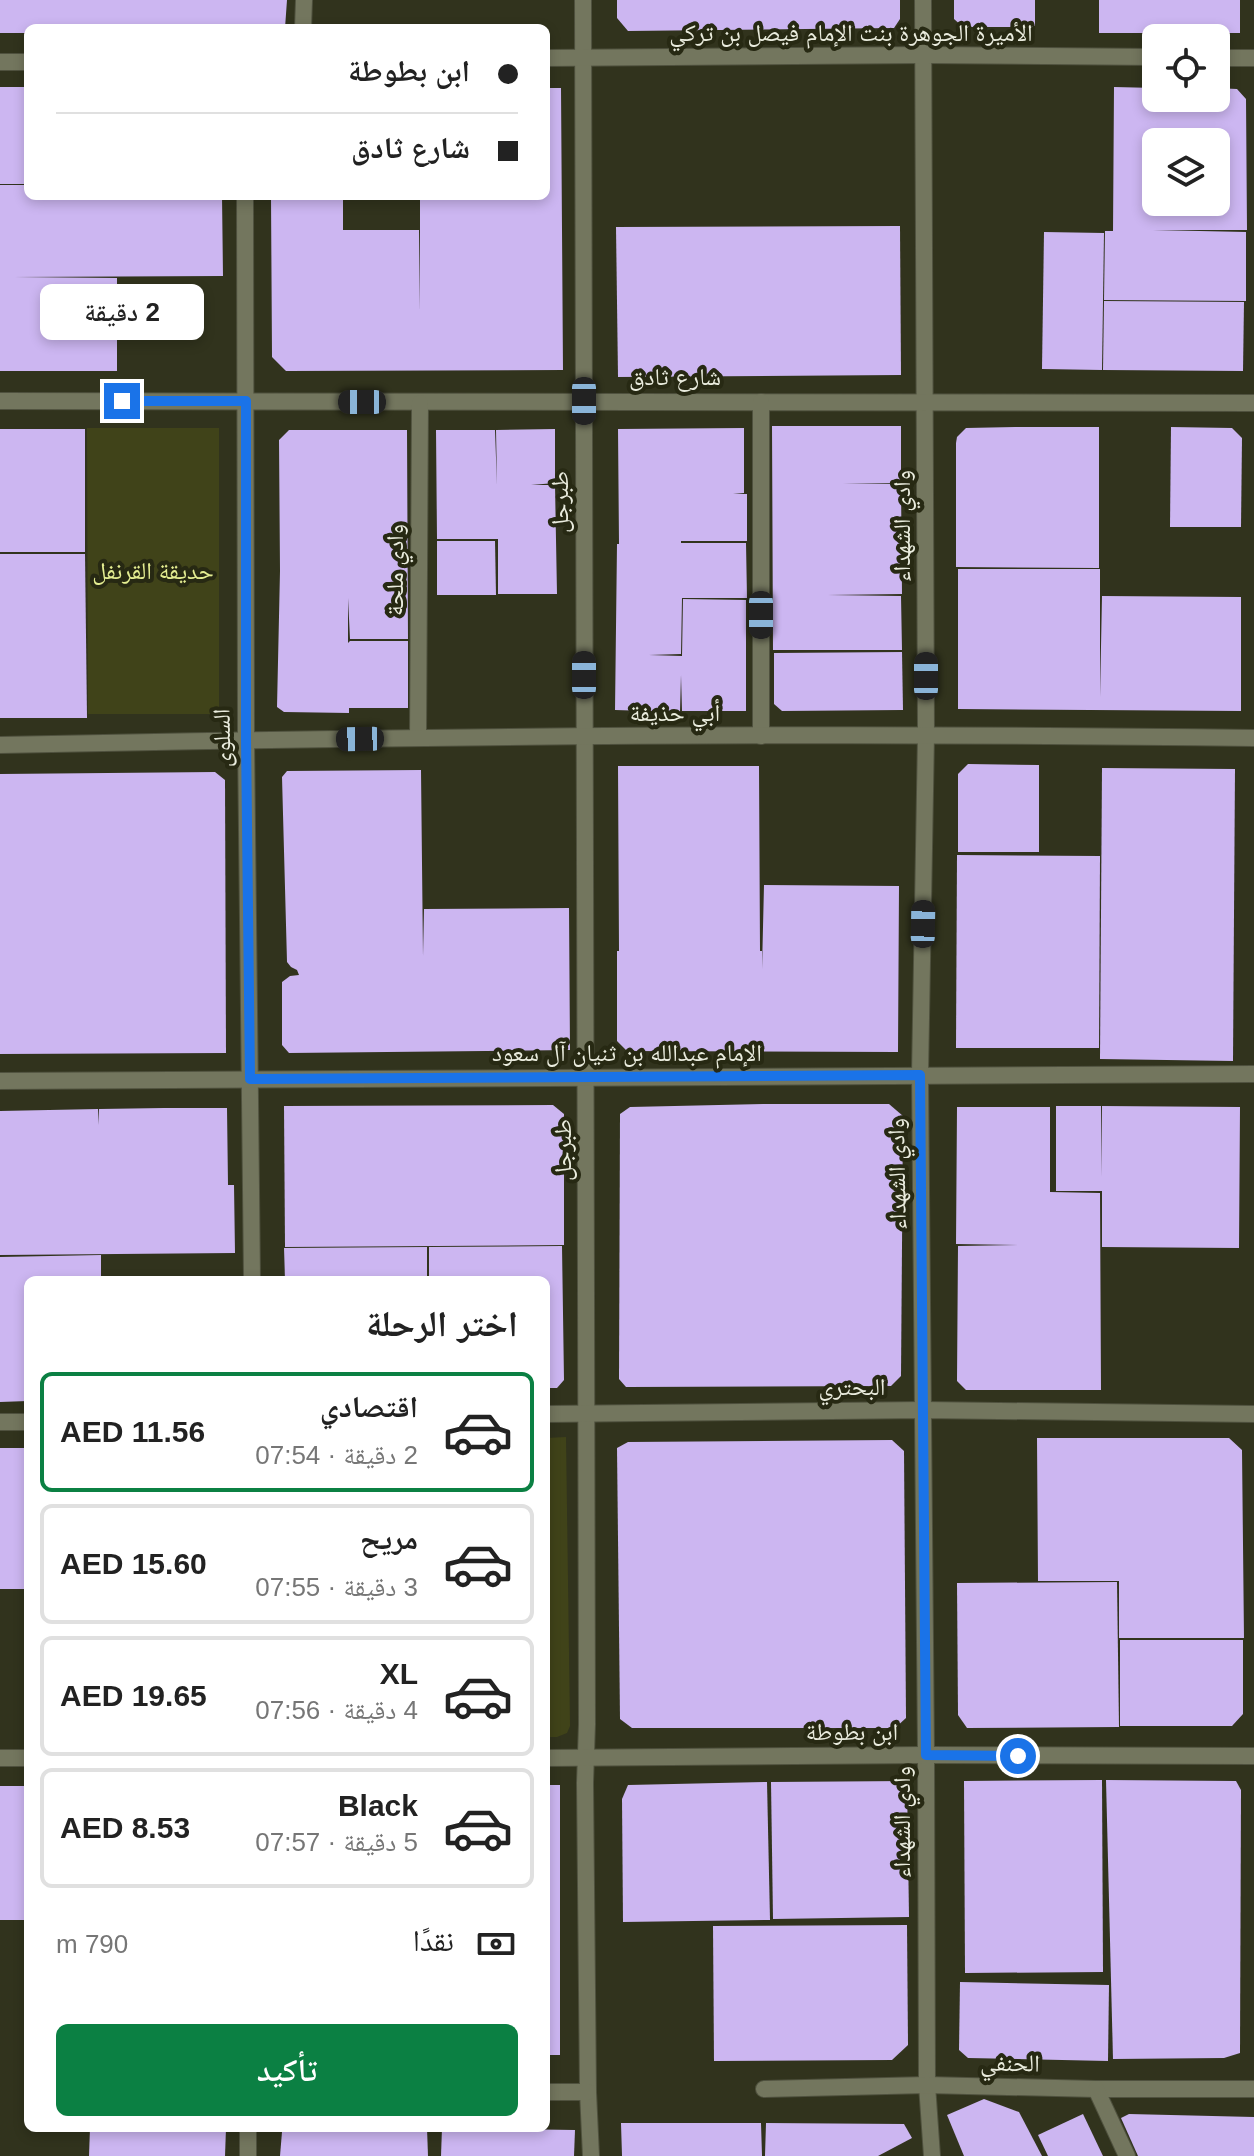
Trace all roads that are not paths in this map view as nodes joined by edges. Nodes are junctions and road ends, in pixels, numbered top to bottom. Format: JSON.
{"nodes":[{"id":1,"x":304,"y":0,"type":"edge"},
{"id":2,"x":583,"y":0,"type":"edge"},
{"id":3,"x":923,"y":0,"type":"edge"},
{"id":4,"x":303,"y":24,"type":"edge"},
{"id":5,"x":924,"y":55,"type":"junction"},
{"id":6,"x":1142,"y":57,"type":"edge"},
{"id":7,"x":550,"y":58,"type":"edge"},
{"id":8,"x":583,"y":58,"type":"junction"},
{"id":9,"x":1230,"y":58,"type":"edge"},
{"id":10,"x":1254,"y":58,"type":"edge"},
{"id":11,"x":0,"y":62,"type":"edge"},
{"id":12,"x":24,"y":62,"type":"edge"},
{"id":13,"x":245,"y":200,"type":"edge"},
{"id":14,"x":0,"y":401,"type":"edge"},
{"id":15,"x":246,"y":401,"type":"junction"},
{"id":16,"x":584,"y":401,"type":"junction"},
{"id":17,"x":761,"y":402,"type":"junction"},
{"id":18,"x":926,"y":402,"type":"junction"},
{"id":19,"x":420,"y":403,"type":"junction"},
{"id":20,"x":1254,"y":403,"type":"edge"},
{"id":21,"x":926,"y":735,"type":"junction"},
{"id":22,"x":761,"y":736,"type":"junction"},
{"id":23,"x":418,"y":738,"type":"junction"},
{"id":24,"x":584,"y":738,"type":"junction"},
{"id":25,"x":1254,"y":738,"type":"edge"},
{"id":26,"x":246,"y":740,"type":"junction"},
{"id":27,"x":0,"y":745,"type":"edge"},
{"id":28,"x":1254,"y":1074,"type":"edge"},
{"id":29,"x":920,"y":1075,"type":"junction"},
{"id":30,"x":587,"y":1077,"type":"junction"},
{"id":31,"x":250,"y":1079,"type":"junction"},
{"id":32,"x":0,"y":1081,"type":"edge"},
{"id":33,"x":252,"y":1276,"type":"edge"},
{"id":34,"x":923,"y":1410,"type":"junction"},
{"id":35,"x":586,"y":1413,"type":"junction"},
{"id":36,"x":550,"y":1414,"type":"edge"},
{"id":37,"x":1254,"y":1414,"type":"edge"},
{"id":38,"x":0,"y":1422,"type":"edge"},
{"id":39,"x":24,"y":1422,"type":"edge"},
{"id":40,"x":926,"y":1755,"type":"junction"},
{"id":41,"x":1254,"y":1756,"type":"edge"},
{"id":42,"x":0,"y":1758,"type":"edge"},
{"id":43,"x":24,"y":1758,"type":"edge"},
{"id":44,"x":550,"y":1758,"type":"edge"},
{"id":45,"x":586,"y":1758,"type":"junction"},
{"id":46,"x":927,"y":2085,"type":"junction"},
{"id":47,"x":764,"y":2089,"type":"dead end"},
{"id":48,"x":1096,"y":2089,"type":"junction"},
{"id":49,"x":1254,"y":2089,"type":"edge"},
{"id":50,"x":550,"y":2092,"type":"edge"},
{"id":51,"x":588,"y":2092,"type":"junction"},
{"id":52,"x":248,"y":2132,"type":"edge"},
{"id":53,"x":248,"y":2156,"type":"edge"},
{"id":54,"x":591,"y":2156,"type":"edge"},
{"id":55,"x":932,"y":2156,"type":"edge"},
{"id":56,"x":1127,"y":2156,"type":"edge"}],
"edges":[{"from":1,"to":4,"type":"street"},
{"from":2,"to":8,"type":"street","name":"طبرجل"},
{"from":3,"to":5,"type":"street","name":"وادي الشهداء"},
{"from":5,"to":6,"type":"street","name":"الأميرة الجوهرة بنت الإمام فيصل بن تركي"},
{"from":5,"to":8,"type":"street","name":"الأميرة الجوهرة بنت الإمام فيصل بن تركي"},
{"from":5,"to":18,"type":"street","name":"وادي الشهداء"},
{"from":7,"to":8,"type":"street","name":"الأميرة الجوهرة بنت الإمام فيصل بن تركي"},
{"from":8,"to":16,"type":"street","name":"طبرجل"},
{"from":9,"to":10,"type":"street"},
{"from":11,"to":12,"type":"street"},
{"from":13,"to":15,"type":"street","name":"السلوى"},
{"from":14,"to":15,"type":"street","name":"شارع ثادق"},
{"from":15,"to":19,"type":"street","name":"شارع ثادق"},
{"from":15,"to":26,"type":"street","name":"السلوى"},
{"from":16,"to":17,"type":"street","name":"شارع ثادق"},
{"from":16,"to":19,"type":"street","name":"شارع ثادق"},
{"from":16,"to":24,"type":"street","name":"طبرجل"},
{"from":17,"to":18,"type":"street","name":"شارع ثادق"},
{"from":17,"to":22,"type":"street"},
{"from":18,"to":20,"type":"street","name":"شارع ثادق"},
{"from":18,"to":21,"type":"street","name":"وادي الشهداء"},
{"from":19,"to":23,"type":"street","name":"وادي ملحة"},
{"from":21,"to":22,"type":"street","name":"أبي حذيفة"},
{"from":21,"to":25,"type":"street","name":"أبي حذيفة"},
{"from":21,"to":29,"type":"street","name":"وادي الشهداء"},
{"from":22,"to":24,"type":"street","name":"أبي حذيفة"},
{"from":23,"to":24,"type":"street","name":"أبي حذيفة"},
{"from":23,"to":26,"type":"street","name":"أبي حذيفة"},
{"from":24,"to":30,"type":"street","name":"طبرجل"},
{"from":26,"to":27,"type":"street","name":"أبي حذيفة"},
{"from":26,"to":31,"type":"street","name":"السلوى"},
{"from":28,"to":29,"type":"street","name":"الإمام عبدالله بن ثنيان آل سعود"},
{"from":29,"to":30,"type":"street","name":"الإمام عبدالله بن ثنيان آل سعود"},
{"from":29,"to":34,"type":"street","name":"وادي الشهداء"},
{"from":30,"to":31,"type":"street","name":"الإمام عبدالله بن ثنيان آل سعود"},
{"from":30,"to":35,"type":"street","name":"طبرجل"},
{"from":31,"to":32,"type":"street","name":"الإمام عبدالله بن ثنيان آل سعود"},
{"from":31,"to":33,"type":"street","name":"السلوى"},
{"from":34,"to":35,"type":"street","name":"البحتري"},
{"from":34,"to":37,"type":"street","name":"البحتري"},
{"from":34,"to":40,"type":"street","name":"وادي الشهداء"},
{"from":35,"to":36,"type":"street","name":"البحتري"},
{"from":35,"to":45,"type":"street","name":"طبرجل"},
{"from":38,"to":39,"type":"street"},
{"from":40,"to":41,"type":"street","name":"ابن بطوطة"},
{"from":40,"to":45,"type":"street","name":"ابن بطوطة"},
{"from":40,"to":46,"type":"street","name":"وادي الشهداء"},
{"from":42,"to":43,"type":"street"},
{"from":44,"to":45,"type":"street","name":"ابن بطوطة"},
{"from":45,"to":51,"type":"street","name":"طبرجل"},
{"from":46,"to":47,"type":"street","name":"الحنفي"},
{"from":46,"to":48,"type":"street","name":"الحنفي"},
{"from":46,"to":55,"type":"street","name":"وادي الشهداء"},
{"from":48,"to":49,"type":"street","name":"الحنفي"},
{"from":48,"to":56,"type":"street"},
{"from":50,"to":51,"type":"street"},
{"from":51,"to":54,"type":"street","name":"طبرجل"},
{"from":52,"to":53,"type":"street"}]}
